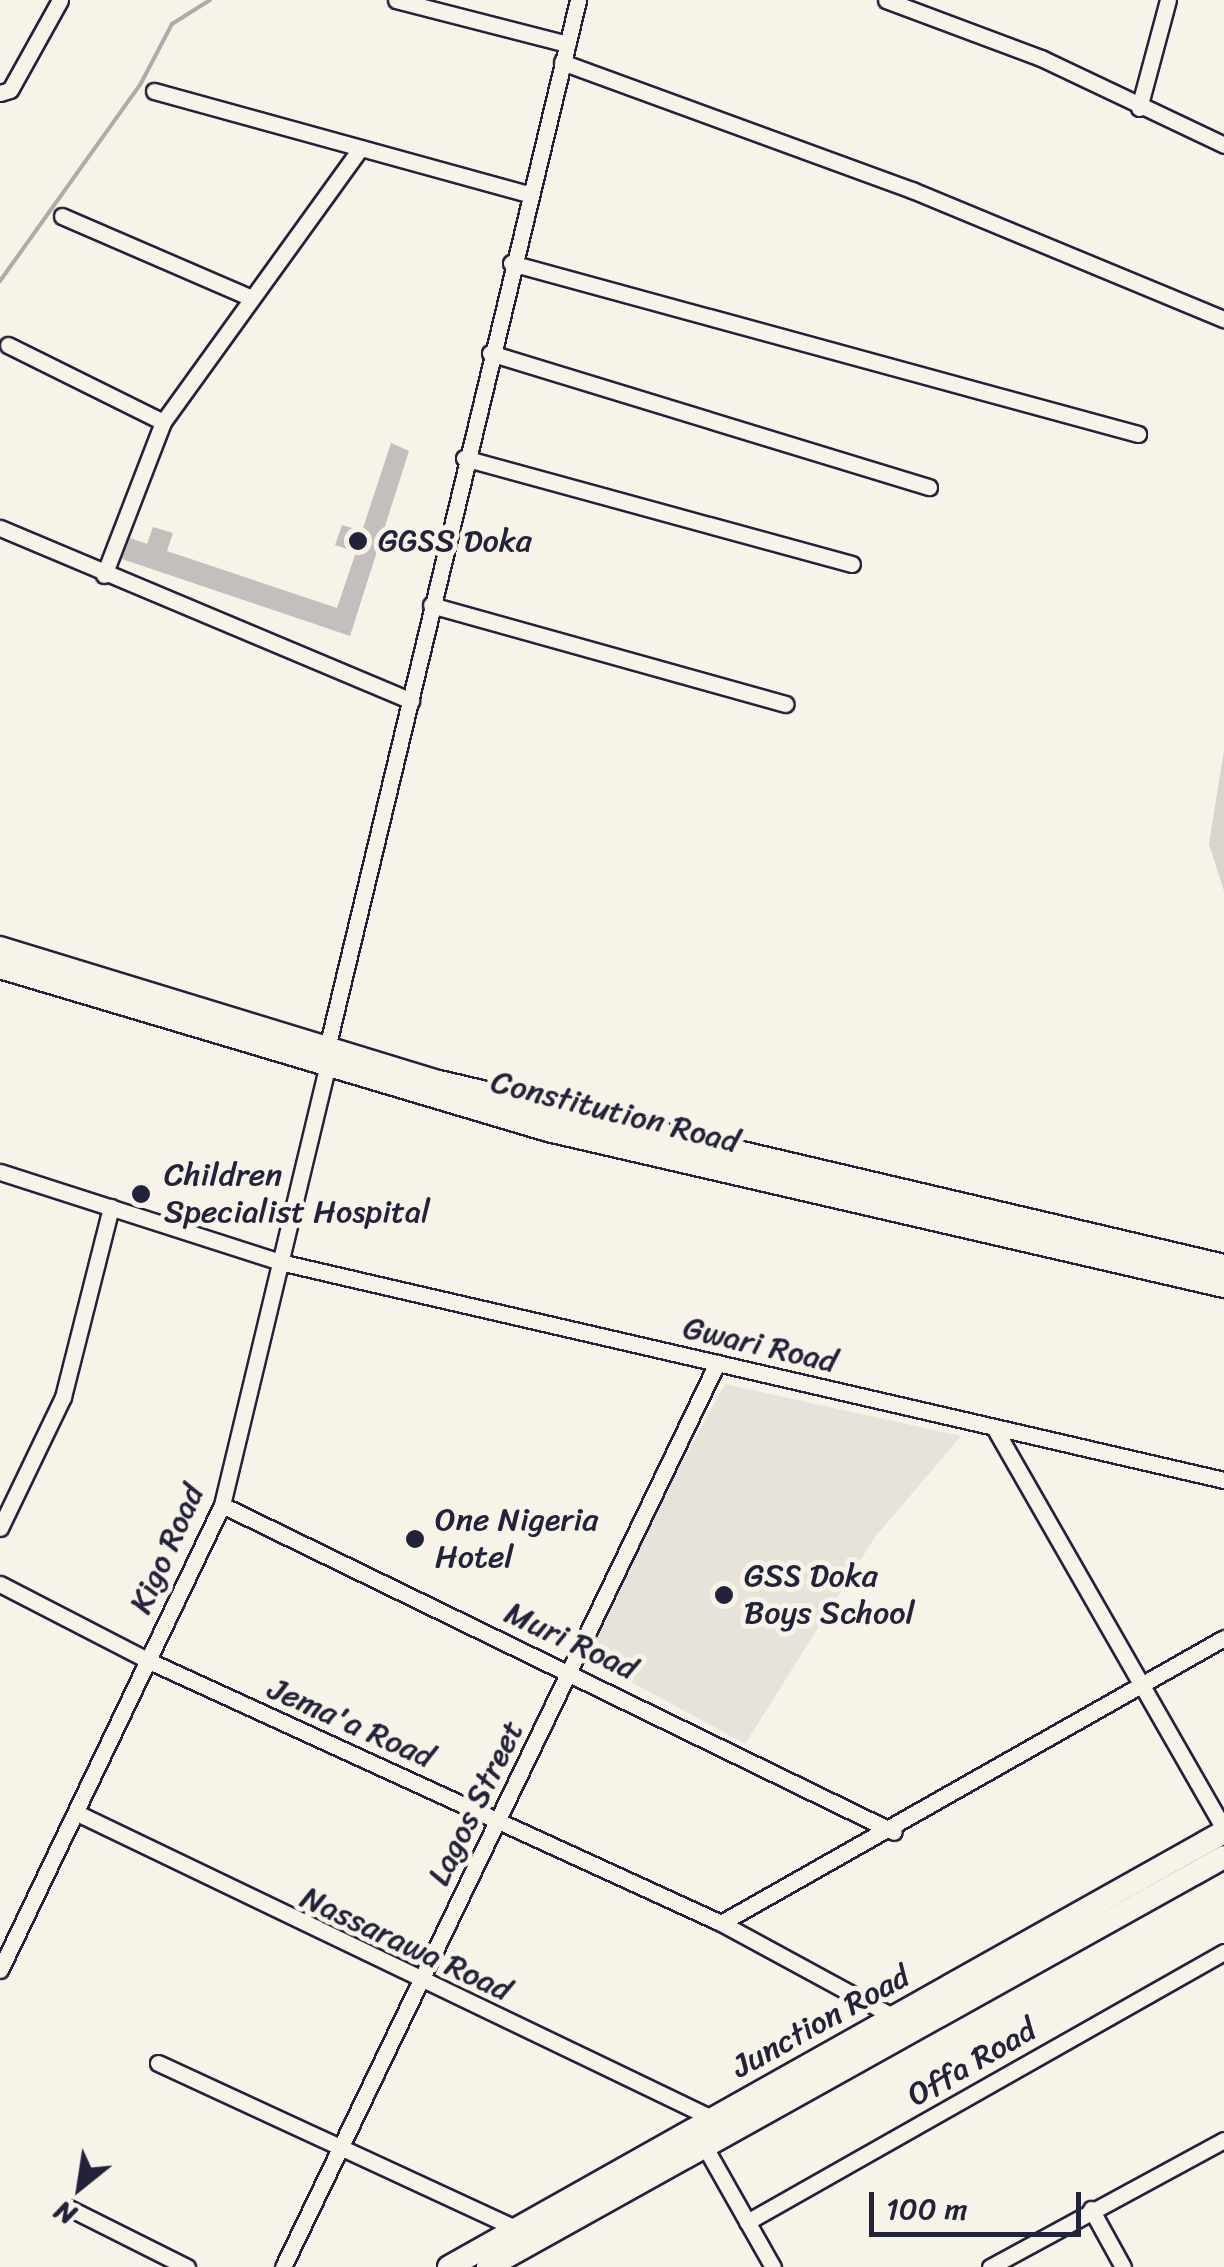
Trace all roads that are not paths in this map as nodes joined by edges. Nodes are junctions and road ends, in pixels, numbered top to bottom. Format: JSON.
{"nodes":[{"id":1,"x":60,"y":0,"type":"edge"},
{"id":2,"x":396,"y":0,"type":"edge"},
{"id":3,"x":578,"y":0,"type":"edge"},
{"id":4,"x":886,"y":0,"type":"edge"},
{"id":5,"x":1168,"y":0,"type":"edge"},
{"id":6,"x":566,"y":44,"type":"junction"},
{"id":7,"x":562,"y":62,"type":"junction"},
{"id":8,"x":154,"y":91,"type":"dead end"},
{"id":9,"x":0,"y":93,"type":"edge"},
{"id":10,"x":1140,"y":108,"type":"junction"},
{"id":11,"x":1224,"y":145,"type":"edge"},
{"id":12,"x":360,"y":149,"type":"junction"},
{"id":13,"x":529,"y":194,"type":"junction"},
{"id":14,"x":62,"y":216,"type":"dead end"},
{"id":15,"x":511,"y":263,"type":"junction"},
{"id":16,"x":249,"y":297,"type":"junction"},
{"id":17,"x":1224,"y":320,"type":"edge"},
{"id":18,"x":8,"y":346,"type":"dead end"},
{"id":19,"x":490,"y":353,"type":"junction"},
{"id":20,"x":163,"y":422,"type":"junction"},
{"id":21,"x":1138,"y":434,"type":"dead end"},
{"id":22,"x":464,"y":458,"type":"junction"},
{"id":23,"x":929,"y":486,"type":"dead end"},
{"id":24,"x":0,"y":528,"type":"edge"},
{"id":25,"x":852,"y":564,"type":"dead end"},
{"id":26,"x":104,"y":576,"type":"junction"},
{"id":27,"x":431,"y":606,"type":"junction"},
{"id":28,"x":411,"y":701,"type":"junction"},
{"id":29,"x":785,"y":704,"type":"dead end"},
{"id":30,"x":0,"y":948,"type":"edge"},
{"id":31,"x":0,"y":967,"type":"edge"},
{"id":32,"x":327,"y":1058,"type":"junction"},
{"id":33,"x":0,"y":1172,"type":"edge"},
{"id":34,"x":111,"y":1207,"type":"junction"},
{"id":35,"x":1158,"y":1261,"type":"junction"},
{"id":36,"x":284,"y":1263,"type":"junction"},
{"id":37,"x":1224,"y":1266,"type":"edge"},
{"id":38,"x":1224,"y":1286,"type":"edge"},
{"id":39,"x":717,"y":1363,"type":"junction"},
{"id":40,"x":995,"y":1429,"type":"junction"},
{"id":41,"x":1224,"y":1480,"type":"edge"},
{"id":42,"x":222,"y":1506,"type":"junction"},
{"id":43,"x":0,"y":1528,"type":"edge"},
{"id":44,"x":0,"y":1584,"type":"edge"},
{"id":45,"x":1224,"y":1638,"type":"edge"},
{"id":46,"x":147,"y":1660,"type":"junction"},
{"id":47,"x":572,"y":1670,"type":"junction"},
{"id":48,"x":1143,"y":1684,"type":"junction"},
{"id":49,"x":77,"y":1813,"type":"junction"},
{"id":50,"x":499,"y":1821,"type":"junction"},
{"id":51,"x":1224,"y":1831,"type":"edge"},
{"id":52,"x":894,"y":1832,"type":"junction"},
{"id":53,"x":1224,"y":1856,"type":"edge"},
{"id":54,"x":721,"y":1923,"type":"junction"},
{"id":55,"x":1224,"y":1952,"type":"edge"},
{"id":56,"x":0,"y":1970,"type":"edge"},
{"id":57,"x":418,"y":1982,"type":"junction"},
{"id":58,"x":896,"y":2018,"type":"junction"},
{"id":59,"x":158,"y":2062,"type":"dead end"},
{"id":60,"x":714,"y":2119,"type":"junction"},
{"id":61,"x":1224,"y":2140,"type":"edge"},
{"id":62,"x":342,"y":2143,"type":"junction"},
{"id":63,"x":705,"y":2147,"type":"junction"},
{"id":64,"x":69,"y":2208,"type":"dead end"},
{"id":65,"x":1091,"y":2209,"type":"junction"},
{"id":66,"x":747,"y":2222,"type":"junction"},
{"id":67,"x":516,"y":2230,"type":"junction"},
{"id":68,"x":187,"y":2267,"type":"edge"},
{"id":69,"x":283,"y":2267,"type":"edge"},
{"id":70,"x":449,"y":2267,"type":"edge"},
{"id":71,"x":488,"y":2267,"type":"edge"},
{"id":72,"x":773,"y":2267,"type":"edge"},
{"id":73,"x":990,"y":2267,"type":"edge"},
{"id":74,"x":1123,"y":2267,"type":"edge"}],
"edges":[{"from":1,"to":9,"type":"street"},
{"from":2,"to":6,"type":"street"},
{"from":3,"to":6,"type":"street","name":"Kigo Road"},
{"from":4,"to":10,"type":"street"},
{"from":5,"to":10,"type":"street"},
{"from":6,"to":7,"type":"street","name":"Kigo Road"},
{"from":7,"to":13,"type":"street","name":"Kigo Road"},
{"from":7,"to":17,"type":"street"},
{"from":8,"to":12,"type":"street"},
{"from":10,"to":11,"type":"street"},
{"from":12,"to":13,"type":"street"},
{"from":12,"to":16,"type":"street"},
{"from":13,"to":15,"type":"street","name":"Kigo Road"},
{"from":14,"to":16,"type":"street"},
{"from":15,"to":19,"type":"street","name":"Kigo Road"},
{"from":15,"to":21,"type":"street"},
{"from":16,"to":20,"type":"street"},
{"from":18,"to":20,"type":"street"},
{"from":19,"to":22,"type":"street","name":"Kigo Road"},
{"from":19,"to":23,"type":"street"},
{"from":20,"to":26,"type":"street"},
{"from":22,"to":25,"type":"street"},
{"from":22,"to":27,"type":"street","name":"Kigo Road"},
{"from":24,"to":26,"type":"street"},
{"from":26,"to":28,"type":"street"},
{"from":27,"to":28,"type":"street","name":"Kigo Road"},
{"from":27,"to":29,"type":"street"},
{"from":28,"to":32,"type":"street","name":"Kigo Road"},
{"from":30,"to":32,"type":"main road","name":"Constitution Road"},
{"from":31,"to":32,"type":"main road","name":"Constitution Road"},
{"from":32,"to":35,"type":"main road","name":"Constitution Road"},
{"from":32,"to":36,"type":"street","name":"Kigo Road"},
{"from":33,"to":34,"type":"street","name":"Gwari Road"},
{"from":34,"to":36,"type":"street","name":"Gwari Road"},
{"from":34,"to":43,"type":"street"},
{"from":35,"to":37,"type":"main road","name":"Constitution Road"},
{"from":35,"to":38,"type":"main road","name":"Constitution Road"},
{"from":36,"to":39,"type":"street","name":"Gwari Road"},
{"from":36,"to":42,"type":"street","name":"Kigo Road"},
{"from":39,"to":40,"type":"street","name":"Gwari Road"},
{"from":39,"to":47,"type":"street","name":"Lagos Street"},
{"from":40,"to":41,"type":"street","name":"Gwari Road"},
{"from":40,"to":48,"type":"street"},
{"from":42,"to":46,"type":"street","name":"Kigo Road"},
{"from":42,"to":47,"type":"street","name":"Muri Road"},
{"from":44,"to":46,"type":"street","name":"Jema'a Road"},
{"from":45,"to":48,"type":"street"},
{"from":46,"to":49,"type":"street","name":"Kigo Road"},
{"from":46,"to":50,"type":"street","name":"Jema'a Road"},
{"from":47,"to":50,"type":"street","name":"Lagos Street"},
{"from":47,"to":52,"type":"street","name":"Muri Road"},
{"from":48,"to":51,"type":"street"},
{"from":48,"to":52,"type":"street"},
{"from":49,"to":56,"type":"street","name":"Kigo Road"},
{"from":49,"to":57,"type":"street","name":"Nassarawa Road"},
{"from":50,"to":54,"type":"street","name":"Jema'a Road"},
{"from":50,"to":57,"type":"street","name":"Lagos Street"},
{"from":51,"to":58,"type":"main road","name":"Junction Road"},
{"from":52,"to":54,"type":"street"},
{"from":53,"to":63,"type":"main road","name":"Junction Road"},
{"from":54,"to":58,"type":"street","name":"Jema'a Road"},
{"from":55,"to":66,"type":"street","name":"Offa Road"},
{"from":57,"to":60,"type":"street","name":"Nassarawa Road"},
{"from":57,"to":62,"type":"street","name":"Lagos Street"},
{"from":58,"to":60,"type":"main road","name":"Junction Road"},
{"from":59,"to":62,"type":"street"},
{"from":60,"to":67,"type":"main road","name":"Junction Road"},
{"from":61,"to":65,"type":"street"},
{"from":62,"to":67,"type":"street"},
{"from":62,"to":69,"type":"street","name":"Lagos Street"},
{"from":63,"to":66,"type":"street"},
{"from":63,"to":71,"type":"main road","name":"Junction Road"},
{"from":64,"to":68,"type":"street"},
{"from":65,"to":73,"type":"street"},
{"from":65,"to":74,"type":"street"},
{"from":66,"to":72,"type":"street"},
{"from":67,"to":70,"type":"main road","name":"Junction Road"}]}
